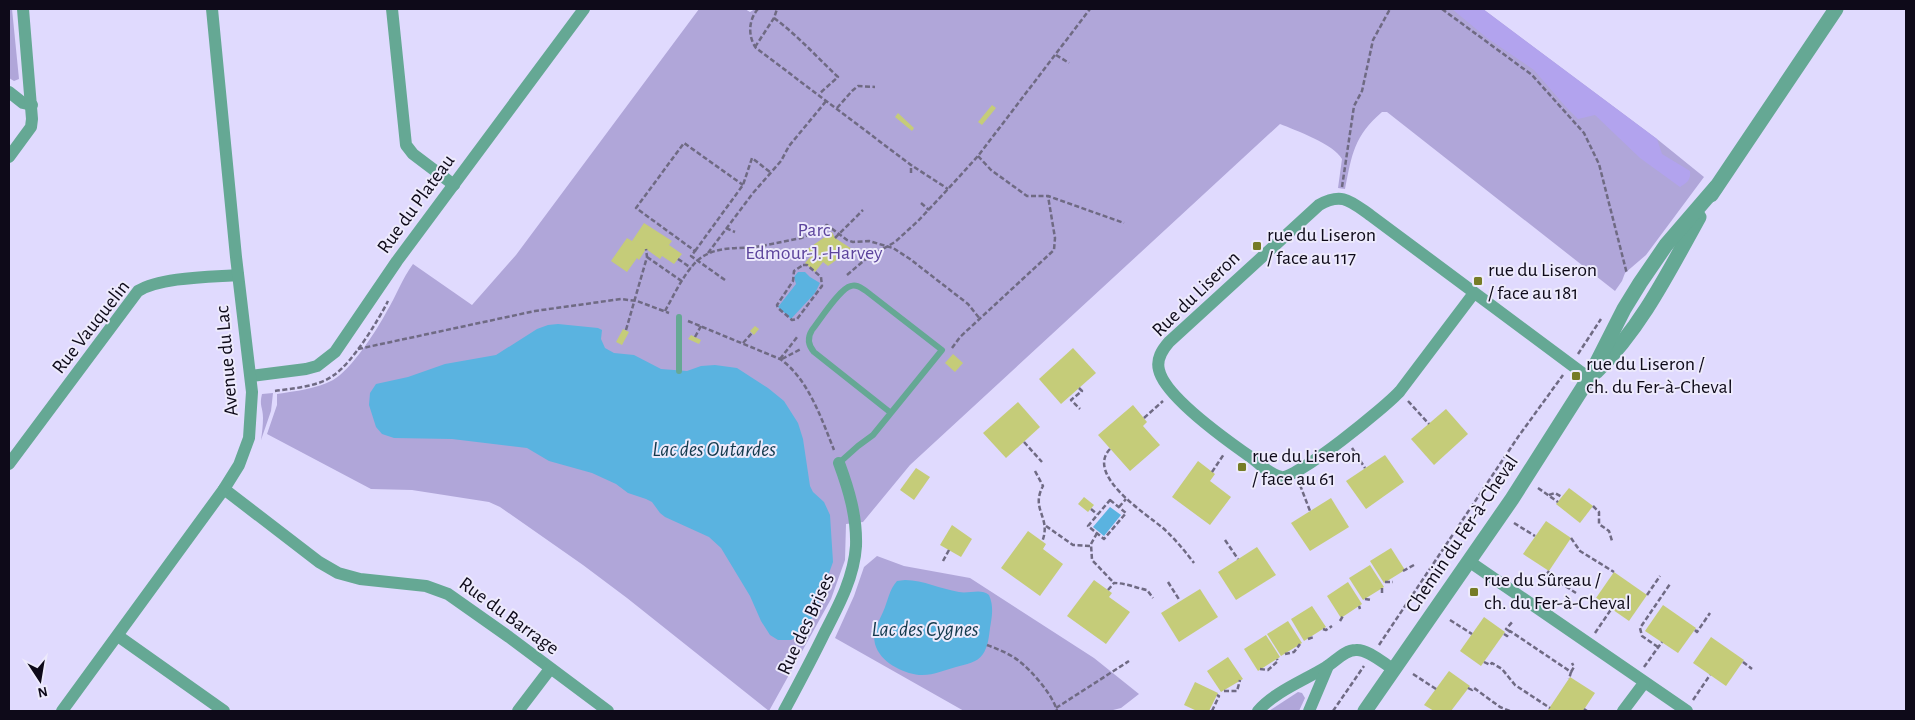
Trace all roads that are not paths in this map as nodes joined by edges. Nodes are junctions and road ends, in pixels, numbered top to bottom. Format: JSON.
{"nodes":[{"id":1,"x":23,"y":9,"type":"edge"},
{"id":2,"x":212,"y":9,"type":"edge"},
{"id":3,"x":392,"y":9,"type":"edge"},
{"id":4,"x":584,"y":9,"type":"edge"},
{"id":5,"x":1836,"y":9,"type":"edge"},
{"id":6,"x":9,"y":92,"type":"edge"},
{"id":7,"x":32,"y":105,"type":"junction"},
{"id":8,"x":9,"y":157,"type":"edge"},
{"id":9,"x":454,"y":184,"type":"junction"},
{"id":10,"x":238,"y":275,"type":"junction"},
{"id":11,"x":1474,"y":293,"type":"junction"},
{"id":12,"x":679,"y":317,"type":"road end"},
{"id":13,"x":679,"y":371,"type":"dead end"},
{"id":14,"x":250,"y":376,"type":"junction"},
{"id":15,"x":1589,"y":378,"type":"junction"},
{"id":16,"x":892,"y":413,"type":"junction"},
{"id":17,"x":839,"y":463,"type":"joint"},
{"id":18,"x":9,"y":464,"type":"edge"},
{"id":19,"x":224,"y":489,"type":"junction"},
{"id":20,"x":1470,"y":562,"type":"junction"},
{"id":21,"x":118,"y":636,"type":"junction"},
{"id":22,"x":1328,"y":666,"type":"junction"},
{"id":23,"x":550,"y":669,"type":"junction"},
{"id":24,"x":1393,"y":669,"type":"junction"},
{"id":25,"x":1644,"y":682,"type":"junction"},
{"id":26,"x":1690,"y":706,"type":"edge"},
{"id":27,"x":62,"y":711,"type":"edge"},
{"id":28,"x":224,"y":711,"type":"edge"},
{"id":29,"x":518,"y":711,"type":"edge"},
{"id":30,"x":608,"y":711,"type":"edge"},
{"id":31,"x":784,"y":711,"type":"edge"},
{"id":32,"x":1258,"y":711,"type":"edge"},
{"id":33,"x":1309,"y":711,"type":"edge"},
{"id":34,"x":1365,"y":711,"type":"edge"},
{"id":35,"x":1622,"y":711,"type":"edge"}],
"edges":[{"from":1,"to":7,"type":"street"},
{"from":2,"to":10,"type":"street","name":"Avenue du Lac"},
{"from":3,"to":9,"type":"street"},
{"from":4,"to":9,"type":"street","name":"Rue du Plateau"},
{"from":5,"to":15,"type":"street","name":"Chemin du Fer-à-Cheval"},
{"from":6,"to":7,"type":"street"},
{"from":7,"to":8,"type":"street"},
{"from":9,"to":14,"type":"street","name":"Rue du Plateau"},
{"from":10,"to":14,"type":"street","name":"Avenue du Lac"},
{"from":10,"to":18,"type":"street","name":"Rue Vauquelin"},
{"from":11,"to":11,"type":"street","name":"Rue du Liseron"},
{"from":11,"to":15,"type":"street","name":"Rue du Liseron"},
{"from":12,"to":13,"type":"lane"},
{"from":14,"to":19,"type":"street","name":"Avenue du Lac"},
{"from":15,"to":20,"type":"street","name":"Chemin du Fer-à-Cheval"},
{"from":16,"to":16,"type":"lane"},
{"from":16,"to":17,"type":"lane"},
{"from":17,"to":31,"type":"street","name":"Rue des Brises"},
{"from":19,"to":21,"type":"street","name":"Avenue du Lac"},
{"from":19,"to":23,"type":"street","name":"Rue du Barrage"},
{"from":20,"to":24,"type":"street","name":"Chemin du Fer-à-Cheval"},
{"from":20,"to":25,"type":"street"},
{"from":21,"to":27,"type":"street","name":"Avenue du Lac"},
{"from":21,"to":28,"type":"street"},
{"from":22,"to":24,"type":"street"},
{"from":22,"to":32,"type":"street"},
{"from":22,"to":33,"type":"street"},
{"from":23,"to":29,"type":"street"},
{"from":23,"to":30,"type":"street","name":"Rue du Barrage"},
{"from":24,"to":34,"type":"street","name":"Chemin du Fer-à-Cheval"},
{"from":25,"to":26,"type":"street"},
{"from":25,"to":35,"type":"street"}]}
